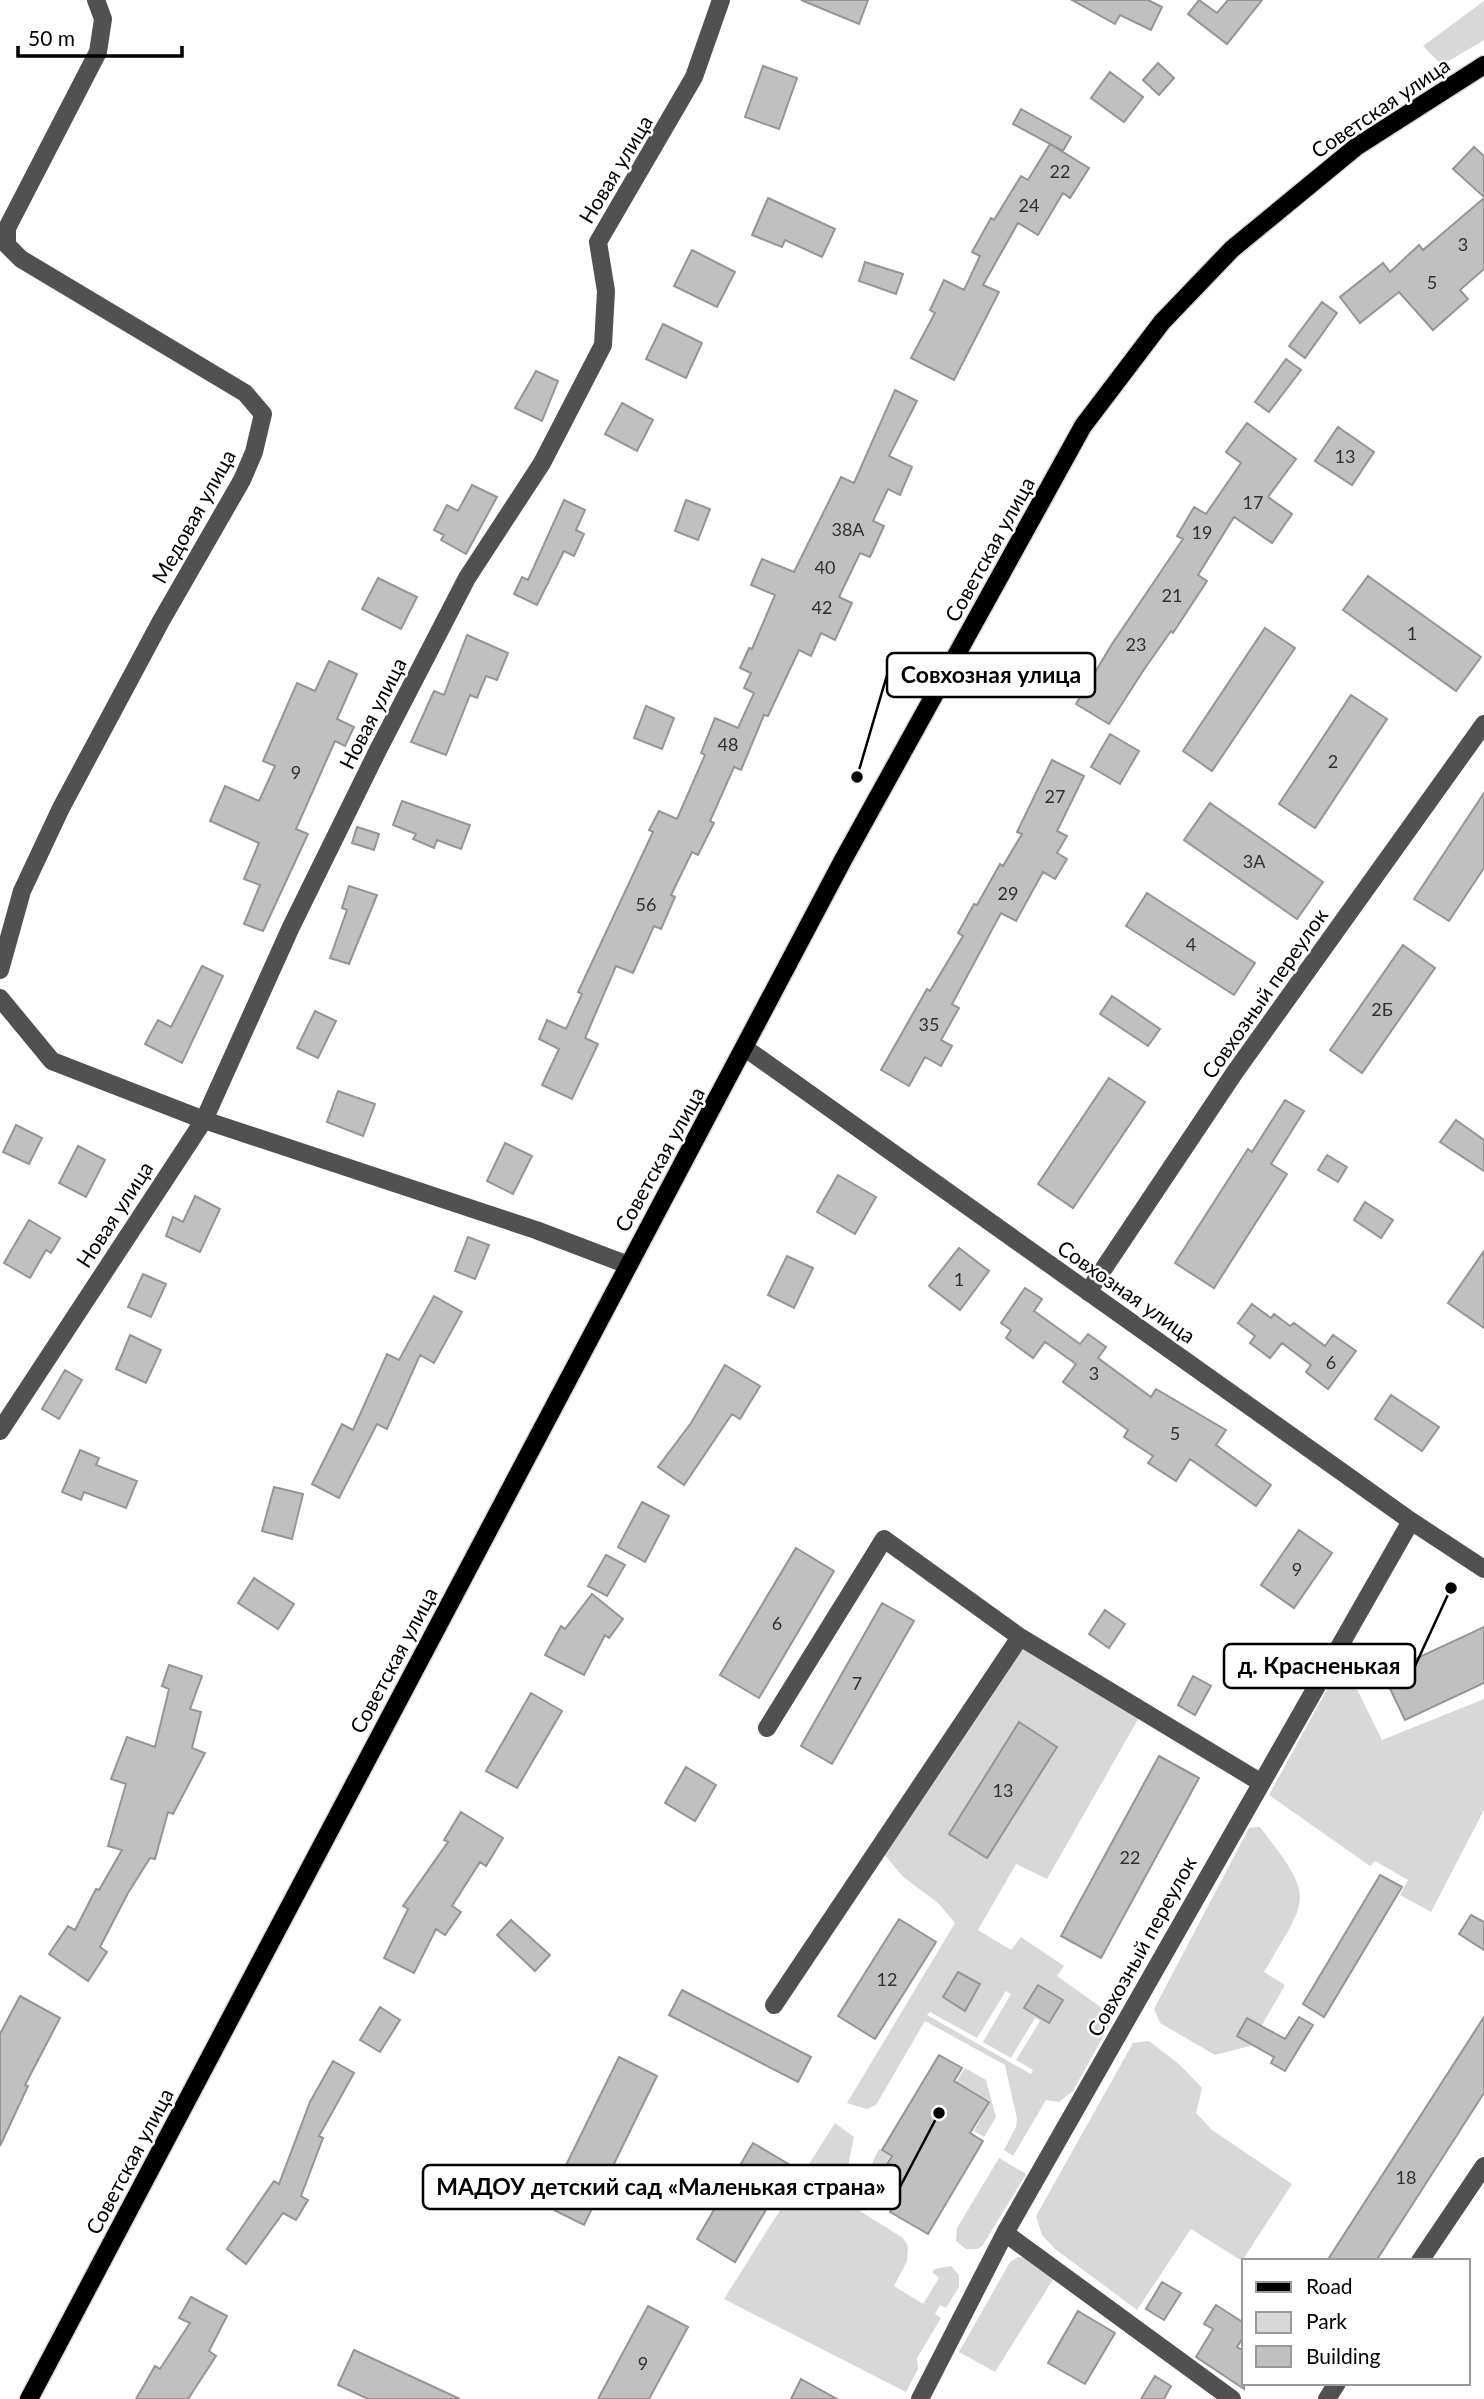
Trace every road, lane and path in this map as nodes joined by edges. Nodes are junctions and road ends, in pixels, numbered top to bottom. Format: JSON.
{"nodes":[{"id":1,"x":96,"y":0,"type":"edge"},
{"id":2,"x":721,"y":0,"type":"edge"},
{"id":3,"x":1484,"y":65,"type":"edge"},
{"id":4,"x":1484,"y":724,"type":"edge"},
{"id":5,"x":0,"y":970,"type":"edge"},
{"id":6,"x":0,"y":998,"type":"edge"},
{"id":7,"x":745,"y":1048,"type":"junction"},
{"id":8,"x":204,"y":1120,"type":"junction"},
{"id":9,"x":628,"y":1265,"type":"junction"},
{"id":10,"x":1088,"y":1292,"type":"junction"},
{"id":11,"x":0,"y":1431,"type":"edge"},
{"id":12,"x":1411,"y":1521,"type":"junction"},
{"id":13,"x":1484,"y":1569,"type":"edge"},
{"id":14,"x":1020,"y":1637,"type":"junction"},
{"id":15,"x":767,"y":1728,"type":"dead end"},
{"id":16,"x":1260,"y":1782,"type":"junction"},
{"id":17,"x":774,"y":2005,"type":"dead end"},
{"id":18,"x":1484,"y":2166,"type":"edge"},
{"id":19,"x":1005,"y":2233,"type":"junction"},
{"id":20,"x":1421,"y":2259,"type":"edge"},
{"id":21,"x":29,"y":2399,"type":"edge"},
{"id":22,"x":920,"y":2399,"type":"edge"},
{"id":23,"x":1232,"y":2399,"type":"edge"}],
"edges":[{"from":1,"to":5,"type":"street","name":"Медовая улица"},
{"from":2,"to":8,"type":"street","name":"Новая улица"},
{"from":3,"to":7,"type":"main road","name":"Советская улица"},
{"from":4,"to":10,"type":"street","name":"Совхозный переулок"},
{"from":6,"to":8,"type":"street"},
{"from":7,"to":9,"type":"main road","name":"Советская улица"},
{"from":7,"to":10,"type":"street","name":"Совхозная улица"},
{"from":8,"to":9,"type":"street"},
{"from":8,"to":11,"type":"street","name":"Новая улица"},
{"from":9,"to":21,"type":"main road","name":"Советская улица"},
{"from":10,"to":12,"type":"street","name":"Совхозная улица"},
{"from":12,"to":13,"type":"street","name":"Совхозная улица"},
{"from":12,"to":16,"type":"street","name":"Совхозный переулок"},
{"from":14,"to":15,"type":"street"},
{"from":14,"to":16,"type":"street"},
{"from":14,"to":17,"type":"street"},
{"from":16,"to":19,"type":"street","name":"Совхозный переулок"},
{"from":18,"to":20,"type":"street"},
{"from":19,"to":22,"type":"street","name":"Совхозный переулок"},
{"from":19,"to":23,"type":"street"}]}
